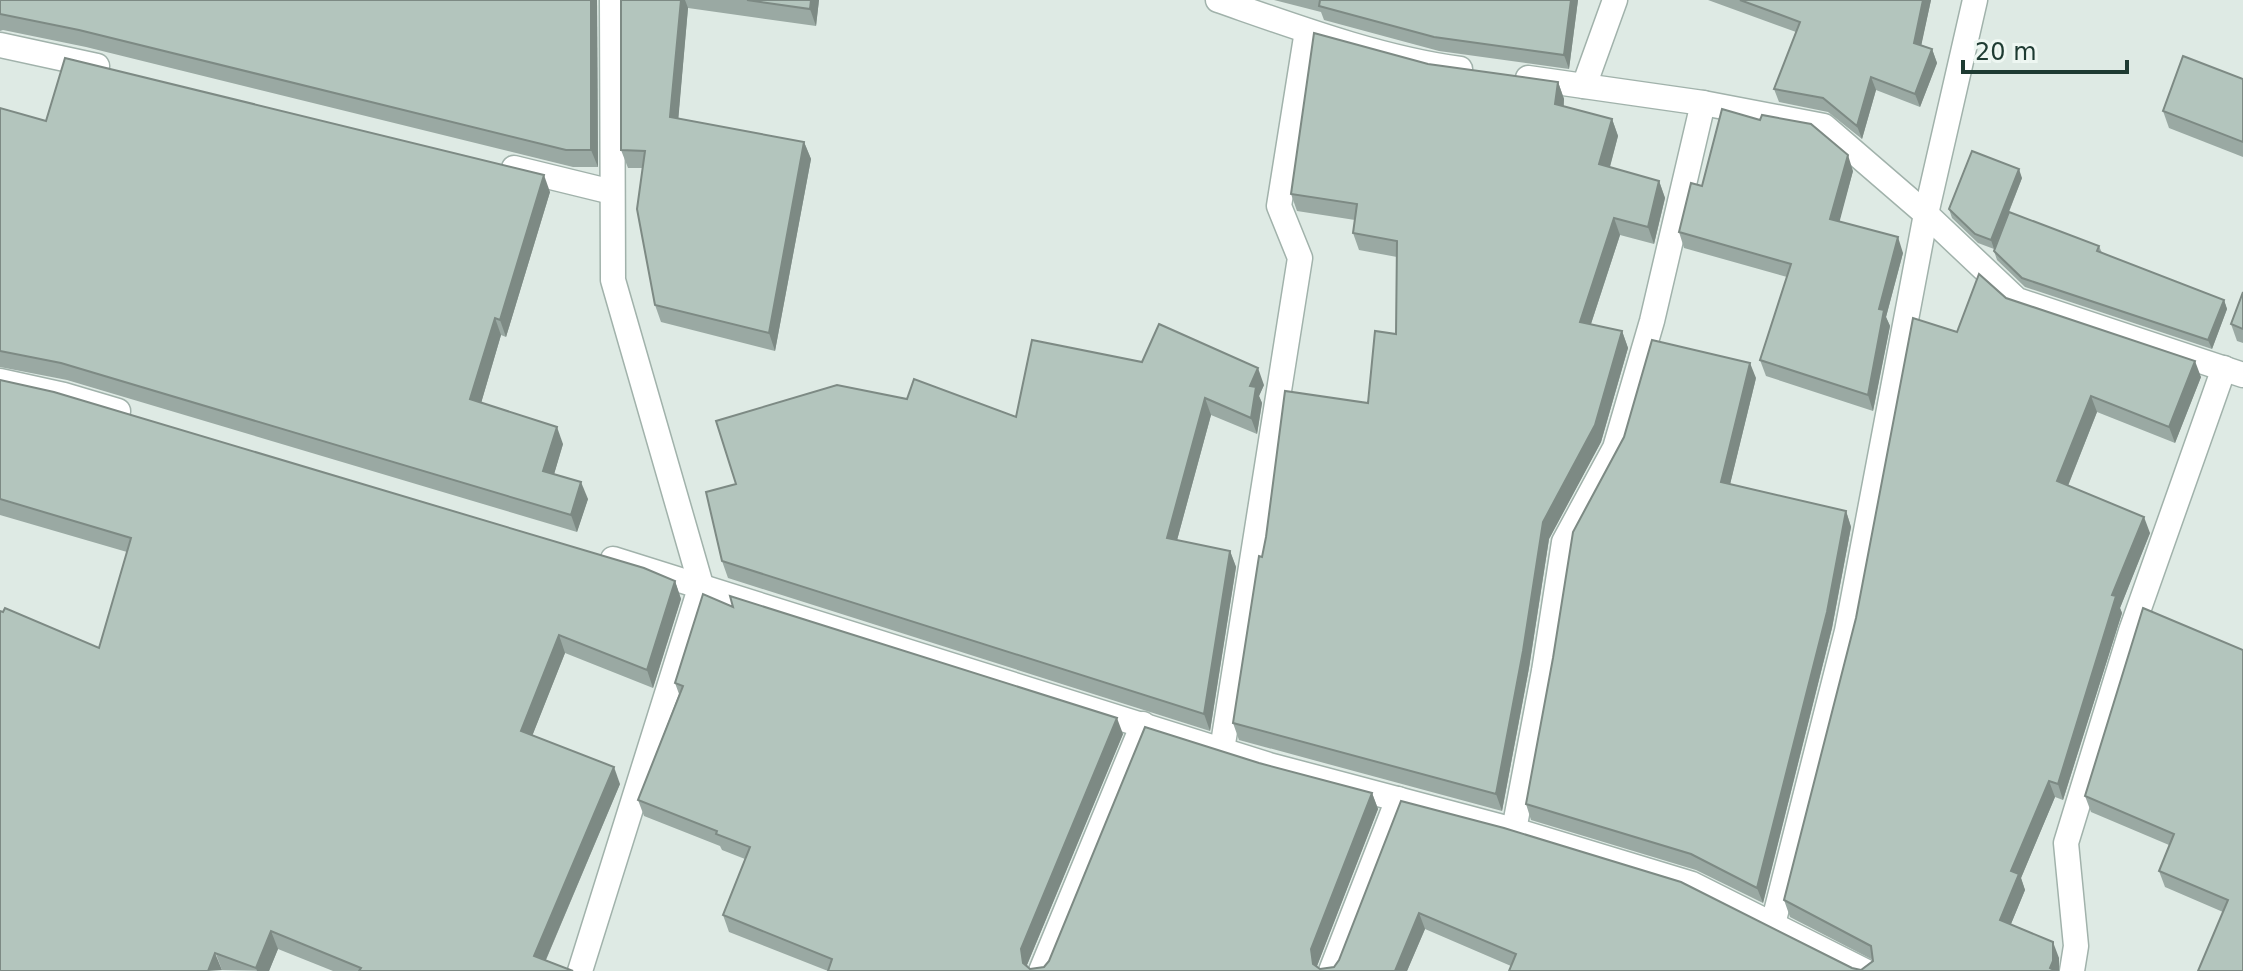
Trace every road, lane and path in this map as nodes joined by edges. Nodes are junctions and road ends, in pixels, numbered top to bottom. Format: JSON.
{"nodes":[{"id":1,"x":612,"y":0,"type":"edge"},
{"id":2,"x":1218,"y":0,"type":"edge"},
{"id":3,"x":1615,"y":0,"type":"edge"},
{"id":4,"x":1975,"y":0,"type":"edge"},
{"id":5,"x":1307,"y":31,"type":"junction"},
{"id":6,"x":0,"y":45,"type":"edge"},
{"id":7,"x":112,"y":70,"type":"edge"},
{"id":8,"x":1480,"y":72,"type":"edge"},
{"id":9,"x":1510,"y":76,"type":"edge"},
{"id":10,"x":1584,"y":86,"type":"junction"},
{"id":11,"x":1703,"y":103,"type":"junction"},
{"id":12,"x":491,"y":163,"type":"edge"},
{"id":13,"x":612,"y":192,"type":"junction"},
{"id":14,"x":1926,"y":214,"type":"junction"},
{"id":15,"x":2234,"y":372,"type":"edge"},
{"id":16,"x":0,"y":381,"type":"edge"},
{"id":17,"x":139,"y":418,"type":"edge"},
{"id":18,"x":594,"y":553,"type":"edge"},
{"id":19,"x":701,"y":585,"type":"junction"},
{"id":20,"x":1143,"y":724,"type":"junction"},
{"id":21,"x":1222,"y":750,"type":"junction"},
{"id":22,"x":1398,"y":799,"type":"junction"},
{"id":23,"x":1514,"y":830,"type":"junction"},
{"id":24,"x":1773,"y":924,"type":"junction"},
{"id":25,"x":580,"y":971,"type":"edge"},
{"id":26,"x":1041,"y":971,"type":"edge"},
{"id":27,"x":1331,"y":971,"type":"edge"},
{"id":28,"x":1865,"y":971,"type":"edge"},
{"id":29,"x":2072,"y":971,"type":"edge"}],
"edges":[{"from":1,"to":13,"type":"street"},
{"from":2,"to":5,"type":"street"},
{"from":3,"to":10,"type":"street"},
{"from":4,"to":14,"type":"street"},
{"from":5,"to":8,"type":"street"},
{"from":5,"to":21,"type":"street"},
{"from":6,"to":7,"type":"street"},
{"from":9,"to":10,"type":"street"},
{"from":10,"to":11,"type":"street"},
{"from":11,"to":14,"type":"street"},
{"from":11,"to":23,"type":"street"},
{"from":12,"to":13,"type":"street"},
{"from":13,"to":19,"type":"street"},
{"from":14,"to":15,"type":"street"},
{"from":14,"to":24,"type":"street"},
{"from":15,"to":29,"type":"street"},
{"from":16,"to":17,"type":"street"},
{"from":18,"to":19,"type":"street"},
{"from":19,"to":20,"type":"street"},
{"from":19,"to":25,"type":"street"},
{"from":20,"to":21,"type":"street"},
{"from":20,"to":26,"type":"street"},
{"from":21,"to":22,"type":"street"},
{"from":22,"to":23,"type":"street"},
{"from":22,"to":27,"type":"street"},
{"from":23,"to":24,"type":"street"},
{"from":24,"to":28,"type":"street"}]}
